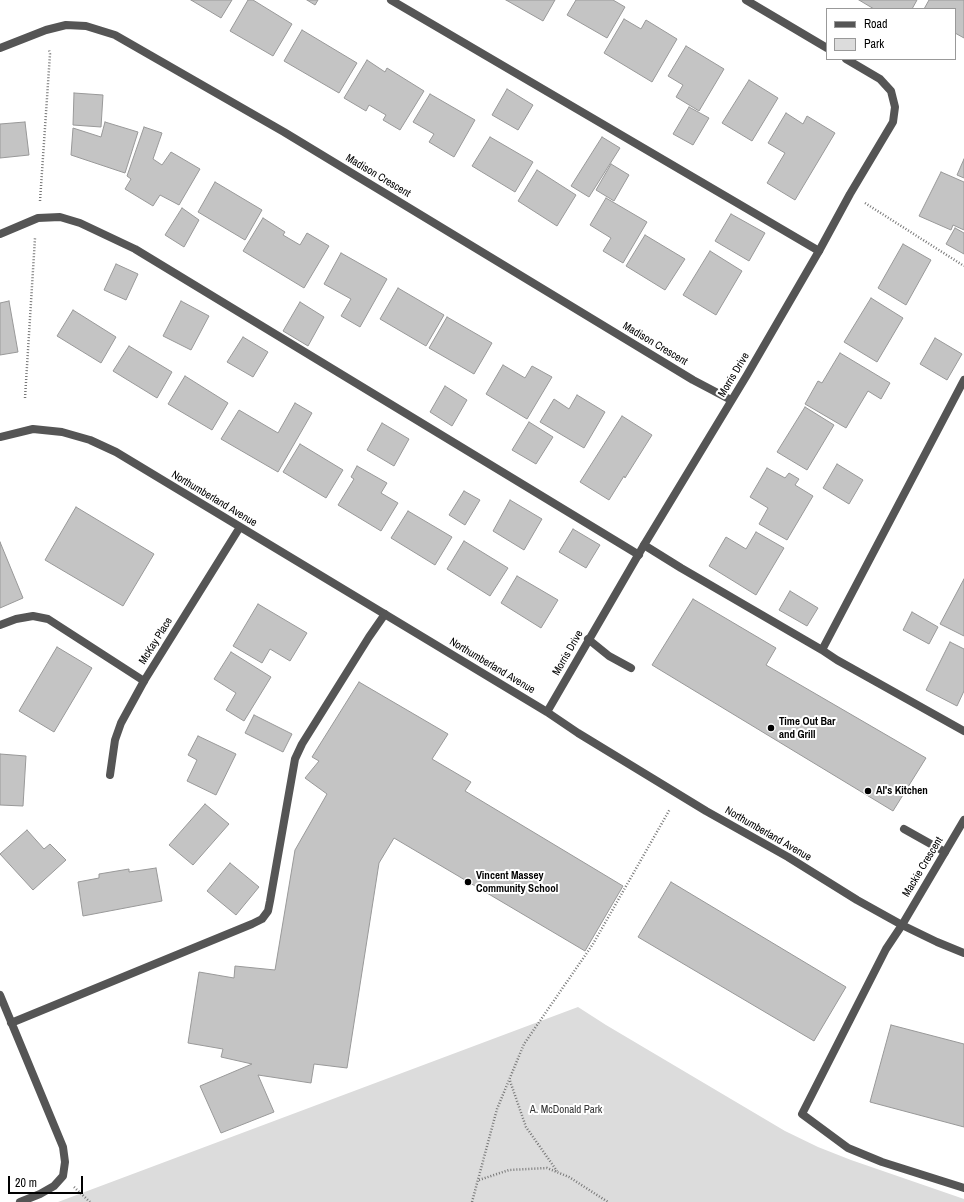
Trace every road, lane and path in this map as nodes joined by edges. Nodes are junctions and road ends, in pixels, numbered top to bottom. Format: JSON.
{"nodes":[{"id":1,"x":391,"y":0,"type":"edge"},
{"id":2,"x":746,"y":0,"type":"edge"},
{"id":3,"x":826,"y":47,"type":"edge"},
{"id":4,"x":0,"y":48,"type":"edge"},
{"id":5,"x":848,"y":60,"type":"edge"},
{"id":6,"x":850,"y":194,"type":"junction"},
{"id":7,"x":0,"y":234,"type":"edge"},
{"id":8,"x":819,"y":252,"type":"junction"},
{"id":9,"x":964,"y":266,"type":"edge"},
{"id":10,"x":964,"y":380,"type":"edge"},
{"id":11,"x":731,"y":400,"type":"junction"},
{"id":12,"x":0,"y":437,"type":"edge"},
{"id":13,"x":240,"y":527,"type":"junction"},
{"id":14,"x":644,"y":545,"type":"junction"},
{"id":15,"x":639,"y":555,"type":"junction"},
{"id":16,"x":385,"y":614,"type":"junction"},
{"id":17,"x":0,"y":625,"type":"edge"},
{"id":18,"x":588,"y":639,"type":"junction"},
{"id":19,"x":822,"y":650,"type":"junction"},
{"id":20,"x":631,"y":668,"type":"dead end"},
{"id":21,"x":144,"y":681,"type":"junction"},
{"id":22,"x":547,"y":712,"type":"junction"},
{"id":23,"x":964,"y":731,"type":"edge"},
{"id":24,"x":110,"y":775,"type":"dead end"},
{"id":25,"x":665,"y":817,"type":"dead end"},
{"id":26,"x":964,"y":820,"type":"edge"},
{"id":27,"x":904,"y":829,"type":"dead end"},
{"id":28,"x":945,"y":852,"type":"junction"},
{"id":29,"x":902,"y":925,"type":"junction"},
{"id":30,"x":964,"y":953,"type":"edge"},
{"id":31,"x":0,"y":995,"type":"edge"},
{"id":32,"x":11,"y":1023,"type":"junction"},
{"id":33,"x":509,"y":1080,"type":"junction"},
{"id":34,"x":557,"y":1172,"type":"junction"},
{"id":35,"x":479,"y":1180,"type":"junction"},
{"id":36,"x":964,"y":1188,"type":"edge"},
{"id":37,"x":20,"y":1202,"type":"edge"},
{"id":38,"x":472,"y":1202,"type":"edge"},
{"id":39,"x":608,"y":1202,"type":"edge"}],
"edges":[{"from":1,"to":8,"type":"street"},
{"from":2,"to":3,"type":"street"},
{"from":4,"to":11,"type":"street","name":"Madison Crescent"},
{"from":5,"to":6,"type":"street","name":"Morris Drive"},
{"from":6,"to":8,"type":"street","name":"Morris Drive"},
{"from":6,"to":9,"type":"path"},
{"from":7,"to":15,"type":"street"},
{"from":8,"to":11,"type":"street","name":"Morris Drive"},
{"from":10,"to":19,"type":"street"},
{"from":11,"to":14,"type":"street","name":"Morris Drive"},
{"from":12,"to":13,"type":"street","name":"Northumberland Avenue"},
{"from":13,"to":16,"type":"street","name":"Northumberland Avenue"},
{"from":13,"to":21,"type":"street","name":"McKay Place"},
{"from":14,"to":15,"type":"street","name":"Morris Drive"},
{"from":14,"to":19,"type":"street"},
{"from":15,"to":18,"type":"street","name":"Morris Drive"},
{"from":16,"to":22,"type":"street","name":"Northumberland Avenue"},
{"from":16,"to":32,"type":"street"},
{"from":17,"to":21,"type":"street"},
{"from":18,"to":20,"type":"street"},
{"from":18,"to":22,"type":"street","name":"Morris Drive"},
{"from":19,"to":23,"type":"street"},
{"from":21,"to":24,"type":"street","name":"McKay Place"},
{"from":22,"to":29,"type":"street","name":"Northumberland Avenue"},
{"from":25,"to":33,"type":"path"},
{"from":26,"to":28,"type":"street","name":"Mackie Crescent"},
{"from":27,"to":28,"type":"street"},
{"from":28,"to":29,"type":"street","name":"Mackie Crescent"},
{"from":29,"to":30,"type":"street","name":"Northumberland Avenue"},
{"from":29,"to":36,"type":"street","name":"Mackie Crescent"},
{"from":31,"to":32,"type":"street"},
{"from":32,"to":37,"type":"street"},
{"from":33,"to":34,"type":"path"},
{"from":33,"to":35,"type":"path"},
{"from":34,"to":35,"type":"path"},
{"from":34,"to":39,"type":"path"},
{"from":35,"to":38,"type":"path"}]}
